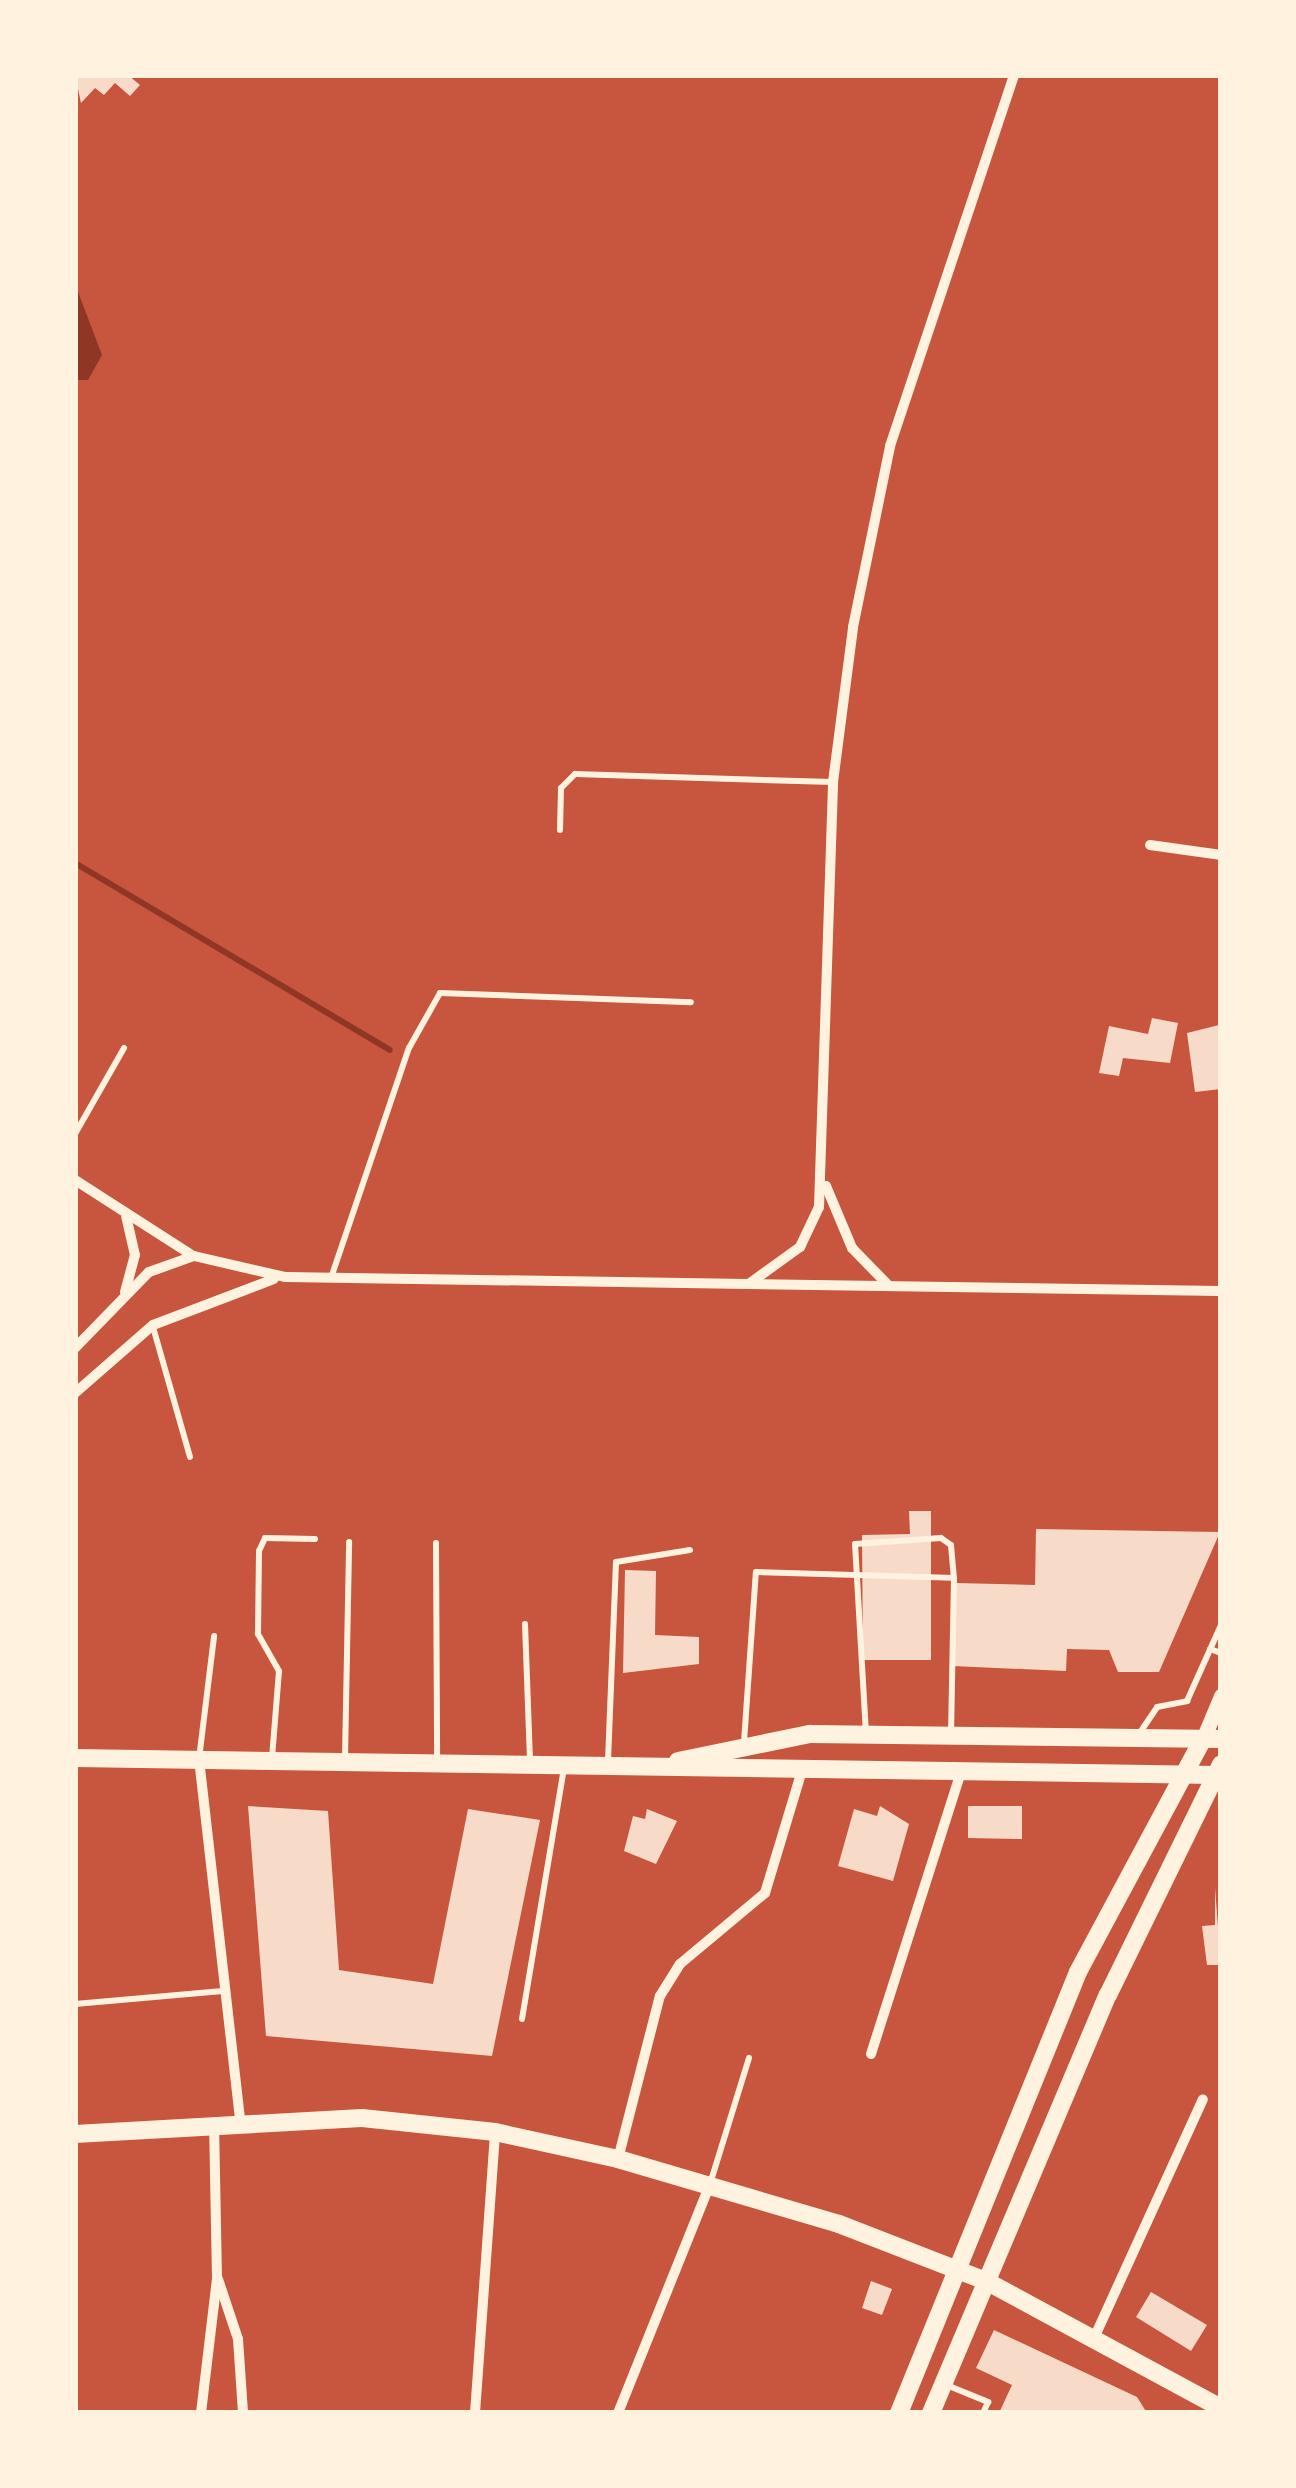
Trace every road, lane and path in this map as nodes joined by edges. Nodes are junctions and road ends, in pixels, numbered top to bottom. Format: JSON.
{"nodes":[{"id":1,"x":1014,"y":75,"type":"edge"},
{"id":2,"x":832,"y":782,"type":"junction"},
{"id":3,"x":560,"y":830,"type":"dead end"},
{"id":4,"x":1150,"y":845,"type":"dead end"},
{"id":5,"x":1221,"y":856,"type":"edge"},
{"id":6,"x":692,"y":1002,"type":"dead end"},
{"id":7,"x":124,"y":1048,"type":"dead end"},
{"id":8,"x":75,"y":1134,"type":"edge"},
{"id":9,"x":75,"y":1180,"type":"edge"},
{"id":10,"x":824,"y":1180,"type":"junction"},
{"id":11,"x":126,"y":1216,"type":"junction"},
{"id":12,"x":194,"y":1256,"type":"junction"},
{"id":13,"x":332,"y":1275,"type":"junction"},
{"id":14,"x":285,"y":1277,"type":"junction"},
{"id":15,"x":750,"y":1282,"type":"junction"},
{"id":16,"x":889,"y":1285,"type":"junction"},
{"id":17,"x":1221,"y":1291,"type":"edge"},
{"id":18,"x":122,"y":1300,"type":"junction"},
{"id":19,"x":153,"y":1325,"type":"junction"},
{"id":20,"x":75,"y":1348,"type":"edge"},
{"id":21,"x":75,"y":1393,"type":"edge"},
{"id":22,"x":190,"y":1457,"type":"dead end"},
{"id":23,"x":316,"y":1539,"type":"dead end"},
{"id":24,"x":349,"y":1542,"type":"dead end"},
{"id":25,"x":436,"y":1543,"type":"dead end"},
{"id":26,"x":690,"y":1550,"type":"dead end"},
{"id":27,"x":856,"y":1575,"type":"junction"},
{"id":28,"x":954,"y":1578,"type":"junction"},
{"id":29,"x":525,"y":1624,"type":"dead end"},
{"id":30,"x":1221,"y":1625,"type":"edge"},
{"id":31,"x":214,"y":1636,"type":"dead end"},
{"id":32,"x":1210,"y":1649,"type":"junction"},
{"id":33,"x":1221,"y":1653,"type":"edge"},
{"id":34,"x":1221,"y":1696,"type":"edge"},
{"id":35,"x":866,"y":1735,"type":"junction"},
{"id":36,"x":951,"y":1738,"type":"junction"},
{"id":37,"x":1212,"y":1739,"type":"edge"},
{"id":38,"x":1136,"y":1740,"type":"junction"},
{"id":39,"x":744,"y":1744,"type":"junction"},
{"id":40,"x":75,"y":1758,"type":"edge"},
{"id":41,"x":199,"y":1759,"type":"junction"},
{"id":42,"x":272,"y":1760,"type":"junction"},
{"id":43,"x":345,"y":1760,"type":"junction"},
{"id":44,"x":437,"y":1760,"type":"junction"},
{"id":45,"x":530,"y":1760,"type":"junction"},
{"id":46,"x":564,"y":1760,"type":"junction"},
{"id":47,"x":608,"y":1761,"type":"junction"},
{"id":48,"x":673,"y":1762,"type":"junction"},
{"id":49,"x":1219,"y":1771,"type":"edge"},
{"id":50,"x":801,"y":1774,"type":"junction"},
{"id":51,"x":960,"y":1775,"type":"junction"},
{"id":52,"x":1186,"y":1776,"type":"junction"},
{"id":53,"x":226,"y":1991,"type":"junction"},
{"id":54,"x":75,"y":2004,"type":"edge"},
{"id":55,"x":522,"y":2019,"type":"dead end"},
{"id":56,"x":871,"y":2054,"type":"dead end"},
{"id":57,"x":749,"y":2058,"type":"dead end"},
{"id":58,"x":1203,"y":2099,"type":"dead end"},
{"id":59,"x":240,"y":2118,"type":"junction"},
{"id":60,"x":214,"y":2120,"type":"junction"},
{"id":61,"x":495,"y":2132,"type":"junction"},
{"id":62,"x":75,"y":2134,"type":"edge"},
{"id":63,"x":618,"y":2159,"type":"junction"},
{"id":64,"x":710,"y":2184,"type":"junction"},
{"id":65,"x":957,"y":2269,"type":"junction"},
{"id":66,"x":218,"y":2278,"type":"junction"},
{"id":67,"x":986,"y":2280,"type":"junction"},
{"id":68,"x":1095,"y":2336,"type":"junction"},
{"id":69,"x":943,"y":2384,"type":"junction"},
{"id":70,"x":1221,"y":2408,"type":"edge"},
{"id":71,"x":201,"y":2413,"type":"edge"},
{"id":72,"x":243,"y":2413,"type":"edge"},
{"id":73,"x":475,"y":2413,"type":"edge"},
{"id":74,"x":618,"y":2413,"type":"edge"},
{"id":75,"x":899,"y":2413,"type":"edge"},
{"id":76,"x":930,"y":2413,"type":"edge"},
{"id":77,"x":983,"y":2413,"type":"edge"}],
"edges":[{"from":1,"to":2,"type":"street"},
{"from":2,"to":3,"type":"lane"},
{"from":2,"to":10,"type":"street"},
{"from":4,"to":5,"type":"street"},
{"from":6,"to":13,"type":"lane"},
{"from":7,"to":8,"type":"lane"},
{"from":9,"to":11,"type":"street"},
{"from":10,"to":15,"type":"street"},
{"from":10,"to":16,"type":"street"},
{"from":11,"to":12,"type":"street"},
{"from":11,"to":18,"type":"street"},
{"from":12,"to":14,"type":"street"},
{"from":12,"to":18,"type":"street"},
{"from":13,"to":14,"type":"street"},
{"from":13,"to":15,"type":"street"},
{"from":14,"to":19,"type":"street"},
{"from":15,"to":16,"type":"street"},
{"from":16,"to":17,"type":"street"},
{"from":18,"to":20,"type":"street"},
{"from":19,"to":21,"type":"street"},
{"from":19,"to":22,"type":"lane"},
{"from":23,"to":42,"type":"lane"},
{"from":24,"to":43,"type":"lane"},
{"from":25,"to":44,"type":"lane"},
{"from":26,"to":47,"type":"lane"},
{"from":27,"to":28,"type":"lane"},
{"from":27,"to":28,"type":"lane"},
{"from":27,"to":35,"type":"lane"},
{"from":27,"to":39,"type":"lane"},
{"from":28,"to":36,"type":"lane"},
{"from":29,"to":45,"type":"lane"},
{"from":30,"to":32,"type":"lane"},
{"from":31,"to":41,"type":"lane"},
{"from":32,"to":33,"type":"lane"},
{"from":32,"to":38,"type":"lane"},
{"from":34,"to":37,"type":"street"},
{"from":35,"to":36,"type":"main road"},
{"from":35,"to":39,"type":"main road"},
{"from":36,"to":38,"type":"main road"},
{"from":37,"to":38,"type":"main road"},
{"from":37,"to":52,"type":"main road"},
{"from":39,"to":48,"type":"main road"},
{"from":40,"to":41,"type":"main road"},
{"from":41,"to":42,"type":"main road"},
{"from":41,"to":53,"type":"street"},
{"from":42,"to":43,"type":"main road"},
{"from":43,"to":44,"type":"main road"},
{"from":44,"to":45,"type":"main road"},
{"from":45,"to":46,"type":"main road"},
{"from":46,"to":47,"type":"main road"},
{"from":46,"to":55,"type":"lane"},
{"from":47,"to":48,"type":"main road"},
{"from":48,"to":50,"type":"main road"},
{"from":49,"to":52,"type":"main road"},
{"from":49,"to":67,"type":"main road"},
{"from":50,"to":51,"type":"main road"},
{"from":50,"to":63,"type":"street"},
{"from":51,"to":52,"type":"main road"},
{"from":51,"to":56,"type":"street"},
{"from":52,"to":65,"type":"main road"},
{"from":53,"to":54,"type":"lane"},
{"from":53,"to":59,"type":"street"},
{"from":57,"to":64,"type":"lane"},
{"from":58,"to":68,"type":"street"},
{"from":59,"to":60,"type":"main road"},
{"from":59,"to":61,"type":"main road"},
{"from":60,"to":62,"type":"main road"},
{"from":60,"to":66,"type":"street"},
{"from":61,"to":63,"type":"main road"},
{"from":61,"to":73,"type":"street"},
{"from":63,"to":64,"type":"main road"},
{"from":64,"to":65,"type":"main road"},
{"from":64,"to":74,"type":"street"},
{"from":65,"to":67,"type":"main road"},
{"from":65,"to":75,"type":"main road"},
{"from":66,"to":71,"type":"street"},
{"from":66,"to":72,"type":"street"},
{"from":67,"to":68,"type":"main road"},
{"from":67,"to":69,"type":"main road"},
{"from":68,"to":70,"type":"main road"},
{"from":69,"to":76,"type":"main road"},
{"from":69,"to":77,"type":"lane"}]}
